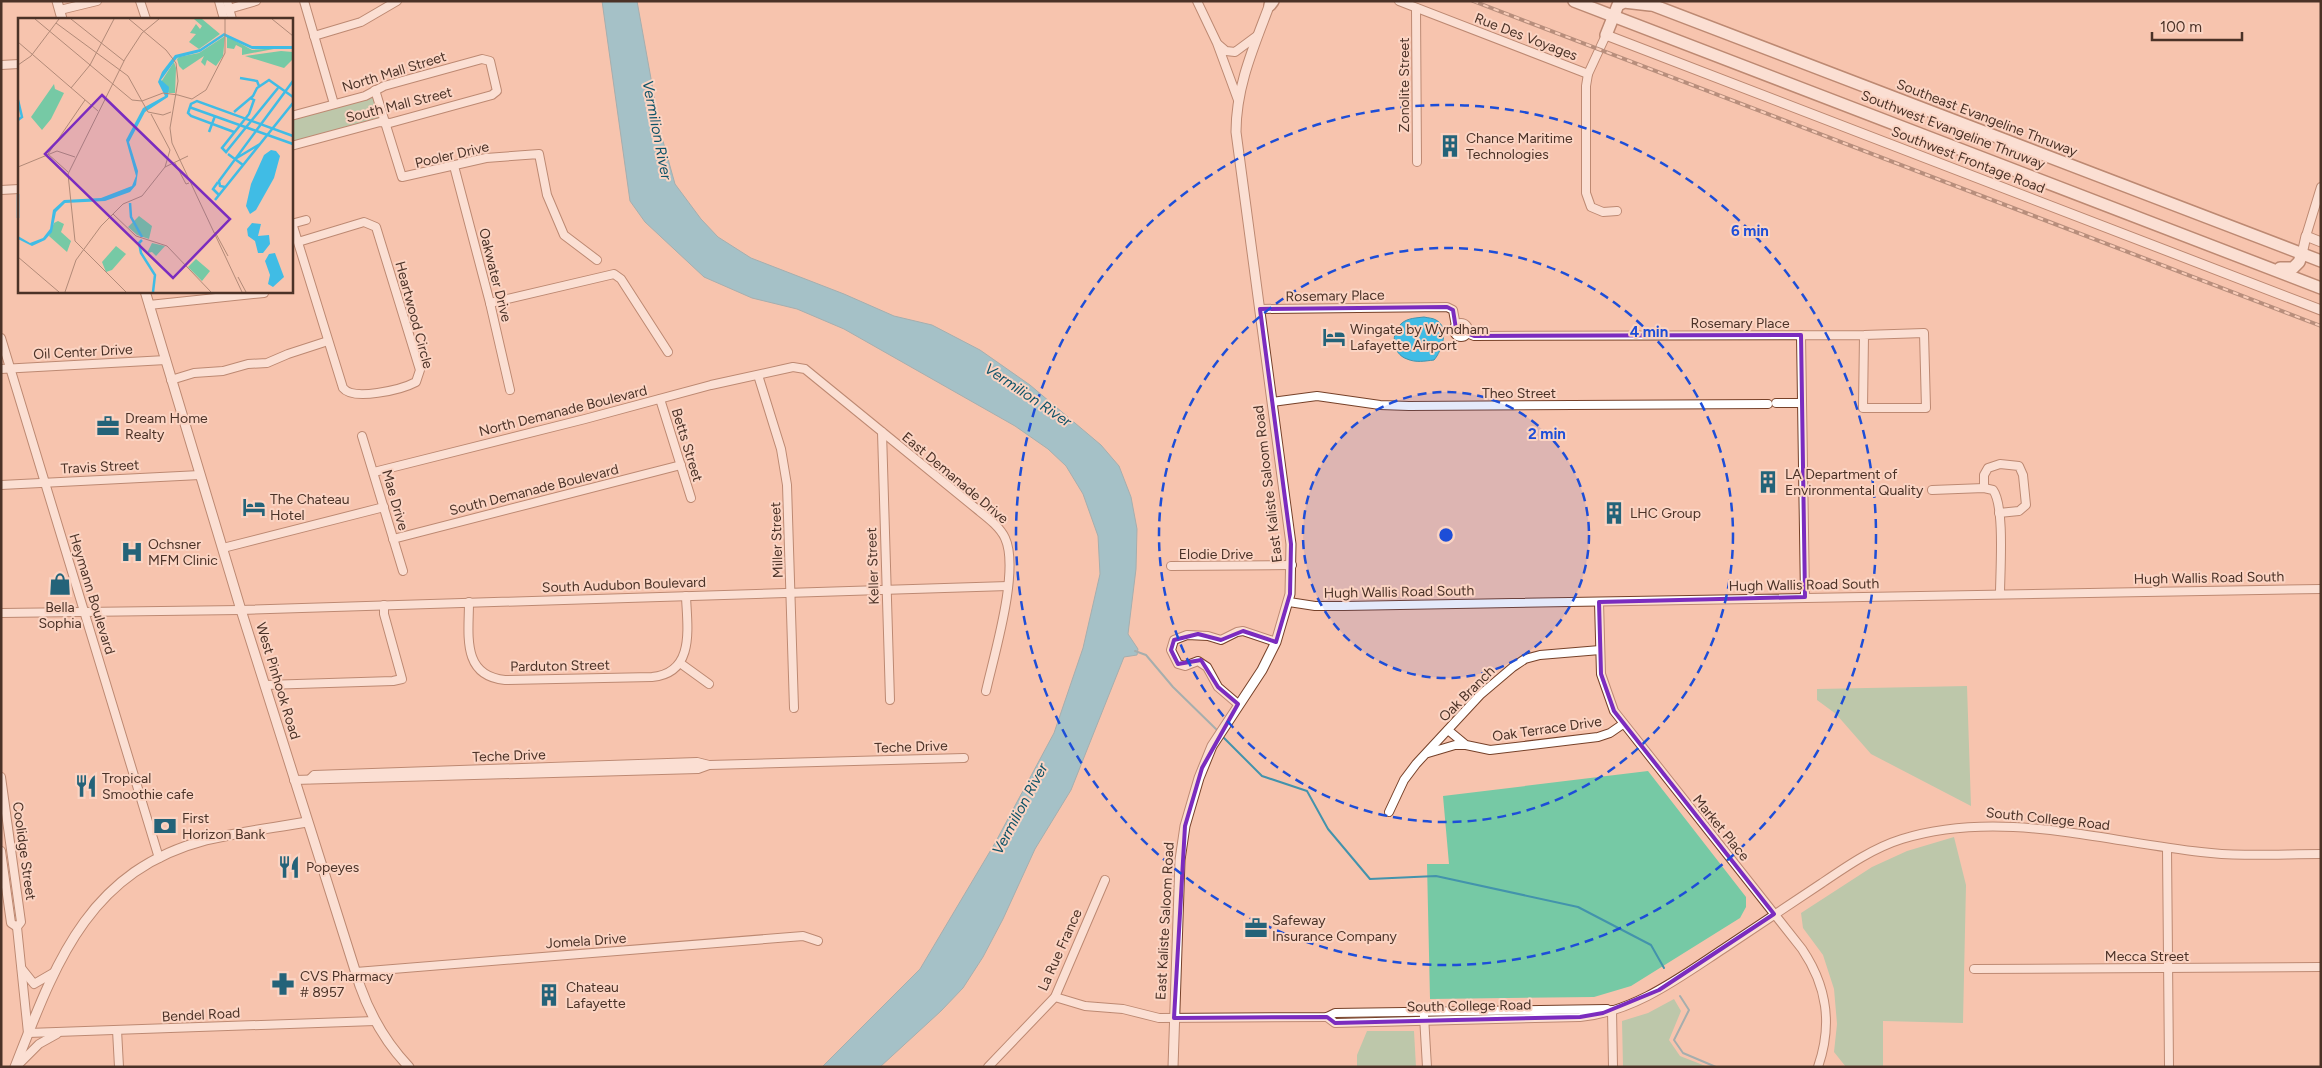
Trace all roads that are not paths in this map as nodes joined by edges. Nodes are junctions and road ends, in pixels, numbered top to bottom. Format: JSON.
{"nodes":[{"id":1,"x":97,"y":1,"type":"edge"},
{"id":2,"x":140,"y":1,"type":"edge"},
{"id":3,"x":219,"y":1,"type":"edge"},
{"id":4,"x":256,"y":1,"type":"edge"},
{"id":5,"x":304,"y":1,"type":"edge"},
{"id":6,"x":397,"y":1,"type":"edge"},
{"id":7,"x":1197,"y":1,"type":"edge"},
{"id":8,"x":1400,"y":1,"type":"edge"},
{"id":9,"x":1574,"y":1,"type":"edge"},
{"id":10,"x":1271,"y":3,"type":"edge"},
{"id":11,"x":1647,"y":3,"type":"edge"},
{"id":12,"x":1416,"y":8,"type":"junction"},
{"id":13,"x":60,"y":10,"type":"edge"},
{"id":14,"x":226,"y":10,"type":"edge"},
{"id":15,"x":1612,"y":16,"type":"junction"},
{"id":16,"x":146,"y":18,"type":"edge"},
{"id":17,"x":1637,"y":26,"type":"junction"},
{"id":18,"x":1258,"y":35,"type":"junction"},
{"id":19,"x":1606,"y":35,"type":"junction"},
{"id":20,"x":314,"y":36,"type":"junction"},
{"id":21,"x":1217,"y":43,"type":"junction"},
{"id":22,"x":18,"y":64,"type":"edge"},
{"id":23,"x":1,"y":65,"type":"edge"},
{"id":24,"x":1588,"y":74,"type":"junction"},
{"id":25,"x":495,"y":75,"type":"joint"},
{"id":26,"x":375,"y":90,"type":"junction"},
{"id":27,"x":1238,"y":100,"type":"junction"},
{"id":28,"x":334,"y":104,"type":"junction"},
{"id":29,"x":292,"y":116,"type":"edge"},
{"id":30,"x":386,"y":123,"type":"junction"},
{"id":31,"x":292,"y":146,"type":"edge"},
{"id":32,"x":1417,"y":162,"type":"dead end"},
{"id":33,"x":454,"y":166,"type":"junction"},
{"id":34,"x":2321,"y":187,"type":"edge"},
{"id":35,"x":18,"y":189,"type":"edge"},
{"id":36,"x":1,"y":190,"type":"edge"},
{"id":37,"x":1618,"y":211,"type":"dead end"},
{"id":38,"x":306,"y":220,"type":"dead end"},
{"id":39,"x":292,"y":224,"type":"edge"},
{"id":40,"x":2306,"y":236,"type":"junction"},
{"id":41,"x":298,"y":242,"type":"junction"},
{"id":42,"x":2321,"y":242,"type":"edge"},
{"id":43,"x":2302,"y":254,"type":"junction"},
{"id":44,"x":596,"y":260,"type":"dead end"},
{"id":45,"x":2247,"y":260,"type":"junction"},
{"id":46,"x":2321,"y":261,"type":"edge"},
{"id":47,"x":2321,"y":288,"type":"edge"},
{"id":48,"x":145,"y":292,"type":"edge"},
{"id":49,"x":264,"y":293,"type":"dead end"},
{"id":50,"x":490,"y":302,"type":"junction"},
{"id":51,"x":149,"y":305,"type":"junction"},
{"id":52,"x":1260,"y":309,"type":"junction"},
{"id":53,"x":2321,"y":310,"type":"edge"},
{"id":54,"x":1801,"y":335,"type":"junction"},
{"id":55,"x":1864,"y":335,"type":"junction"},
{"id":56,"x":1,"y":338,"type":"edge"},
{"id":57,"x":328,"y":341,"type":"junction"},
{"id":58,"x":668,"y":352,"type":"dead end"},
{"id":59,"x":166,"y":360,"type":"junction"},
{"id":60,"x":11,"y":368,"type":"junction"},
{"id":61,"x":1,"y":369,"type":"edge"},
{"id":62,"x":758,"y":375,"type":"junction"},
{"id":63,"x":171,"y":380,"type":"junction"},
{"id":64,"x":510,"y":390,"type":"dead end"},
{"id":65,"x":660,"y":399,"type":"junction"},
{"id":66,"x":1272,"y":402,"type":"junction"},
{"id":67,"x":1802,"y":403,"type":"junction"},
{"id":68,"x":882,"y":432,"type":"junction"},
{"id":69,"x":362,"y":436,"type":"dead end"},
{"id":70,"x":681,"y":465,"type":"junction"},
{"id":71,"x":374,"y":472,"type":"junction"},
{"id":72,"x":200,"y":474,"type":"junction"},
{"id":73,"x":45,"y":482,"type":"junction"},
{"id":74,"x":1,"y":485,"type":"edge"},
{"id":75,"x":1984,"y":488,"type":"junction"},
{"id":76,"x":1932,"y":490,"type":"dead end"},
{"id":77,"x":690,"y":498,"type":"dead end"},
{"id":78,"x":384,"y":507,"type":"junction"},
{"id":79,"x":1999,"y":513,"type":"junction"},
{"id":80,"x":393,"y":538,"type":"junction"},
{"id":81,"x":223,"y":548,"type":"junction"},
{"id":82,"x":1292,"y":565,"type":"junction"},
{"id":83,"x":1171,"y":566,"type":"dead end"},
{"id":84,"x":403,"y":571,"type":"dead end"},
{"id":85,"x":1008,"y":586,"type":"junction"},
{"id":86,"x":2321,"y":589,"type":"edge"},
{"id":87,"x":886,"y":590,"type":"junction"},
{"id":88,"x":791,"y":593,"type":"junction"},
{"id":89,"x":2000,"y":594,"type":"junction"},
{"id":90,"x":686,"y":596,"type":"junction"},
{"id":91,"x":1805,"y":597,"type":"junction"},
{"id":92,"x":469,"y":602,"type":"junction"},
{"id":93,"x":1289,"y":602,"type":"junction"},
{"id":94,"x":1599,"y":602,"type":"junction"},
{"id":95,"x":384,"y":605,"type":"junction"},
{"id":96,"x":241,"y":610,"type":"junction"},
{"id":97,"x":84,"y":611,"type":"junction"},
{"id":98,"x":1,"y":613,"type":"edge"},
{"id":99,"x":1276,"y":642,"type":"junction"},
{"id":100,"x":1600,"y":650,"type":"junction"},
{"id":101,"x":680,"y":663,"type":"junction"},
{"id":102,"x":709,"y":684,"type":"dead end"},
{"id":103,"x":265,"y":685,"type":"junction"},
{"id":104,"x":986,"y":691,"type":"dead end"},
{"id":105,"x":890,"y":700,"type":"dead end"},
{"id":106,"x":1238,"y":704,"type":"junction"},
{"id":107,"x":794,"y":708,"type":"dead end"},
{"id":108,"x":1623,"y":724,"type":"junction"},
{"id":109,"x":1448,"y":730,"type":"junction"},
{"id":110,"x":1466,"y":745,"type":"junction"},
{"id":111,"x":1426,"y":754,"type":"junction"},
{"id":112,"x":964,"y":758,"type":"dead end"},
{"id":113,"x":1,"y":777,"type":"edge"},
{"id":114,"x":294,"y":780,"type":"junction"},
{"id":115,"x":1388,"y":812,"type":"dead end"},
{"id":116,"x":306,"y":822,"type":"junction"},
{"id":117,"x":2167,"y":848,"type":"junction"},
{"id":118,"x":1,"y":851,"type":"edge"},
{"id":119,"x":2321,"y":854,"type":"edge"},
{"id":120,"x":159,"y":858,"type":"junction"},
{"id":121,"x":15,"y":873,"type":"junction"},
{"id":122,"x":3,"y":875,"type":"edge"},
{"id":123,"x":1105,"y":880,"type":"dead end"},
{"id":124,"x":1774,"y":914,"type":"junction"},
{"id":125,"x":16,"y":927,"type":"junction"},
{"id":126,"x":818,"y":941,"type":"dead end"},
{"id":127,"x":21,"y":967,"type":"junction"},
{"id":128,"x":2321,"y":967,"type":"edge"},
{"id":129,"x":2170,"y":968,"type":"junction"},
{"id":130,"x":1974,"y":969,"type":"dead end"},
{"id":131,"x":356,"y":972,"type":"junction"},
{"id":132,"x":53,"y":973,"type":"junction"},
{"id":133,"x":1055,"y":997,"type":"junction"},
{"id":134,"x":1612,"y":1010,"type":"junction"},
{"id":135,"x":1423,"y":1011,"type":"junction"},
{"id":136,"x":1327,"y":1017,"type":"junction"},
{"id":137,"x":1174,"y":1018,"type":"junction"},
{"id":138,"x":375,"y":1021,"type":"junction"},
{"id":139,"x":1424,"y":1021,"type":"junction"},
{"id":140,"x":118,"y":1030,"type":"junction"},
{"id":141,"x":62,"y":1032,"type":"junction"},
{"id":142,"x":28,"y":1033,"type":"junction"},
{"id":143,"x":16,"y":1067,"type":"edge"},
{"id":144,"x":118,"y":1067,"type":"edge"},
{"id":145,"x":409,"y":1067,"type":"edge"},
{"id":146,"x":988,"y":1067,"type":"edge"},
{"id":147,"x":1172,"y":1067,"type":"edge"},
{"id":148,"x":1427,"y":1067,"type":"edge"},
{"id":149,"x":1613,"y":1067,"type":"edge"},
{"id":150,"x":1818,"y":1067,"type":"edge"},
{"id":151,"x":2169,"y":1067,"type":"edge"}],
"edges":[{"from":1,"to":13,"type":"street"},
{"from":2,"to":16,"type":"street"},
{"from":3,"to":14,"type":"street"},
{"from":4,"to":14,"type":"street"},
{"from":5,"to":20,"type":"street"},
{"from":6,"to":20,"type":"street"},
{"from":7,"to":21,"type":"street"},
{"from":8,"to":12,"type":"street","name":"Rue Des Voyages"},
{"from":9,"to":15,"type":"highway","name":"Southwest Evangeline Thruway"},
{"from":10,"to":18,"type":"main road","name":"East Kaliste Saloom Road"},
{"from":11,"to":15,"type":"highway","name":"Southeast Evangeline Thruway"},
{"from":11,"to":43,"type":"highway","name":"Southeast Evangeline Thruway"},
{"from":12,"to":24,"type":"street","name":"Rue Des Voyages"},
{"from":12,"to":32,"type":"street","name":"Zonolite Street"},
{"from":15,"to":17,"type":"highway","name":"Southwest Evangeline Thruway"},
{"from":15,"to":19,"type":"highway"},
{"from":17,"to":19,"type":"highway"},
{"from":17,"to":45,"type":"highway","name":"Southwest Evangeline Thruway"},
{"from":18,"to":21,"type":"street"},
{"from":18,"to":27,"type":"main road","name":"East Kaliste Saloom Road"},
{"from":19,"to":24,"type":"street"},
{"from":19,"to":53,"type":"main road","name":"Southwest Frontage Road"},
{"from":20,"to":28,"type":"street"},
{"from":21,"to":27,"type":"street"},
{"from":22,"to":23,"type":"street"},
{"from":24,"to":37,"type":"street"},
{"from":25,"to":26,"type":"street","name":"North Mall Street"},
{"from":25,"to":30,"type":"street","name":"South Mall Street"},
{"from":26,"to":28,"type":"street","name":"North Mall Street"},
{"from":26,"to":30,"type":"street","name":"Pooler Drive"},
{"from":27,"to":52,"type":"main road","name":"East Kaliste Saloom Road"},
{"from":28,"to":29,"type":"street","name":"North Mall Street"},
{"from":30,"to":31,"type":"street","name":"South Mall Street"},
{"from":30,"to":33,"type":"street","name":"Pooler Drive"},
{"from":33,"to":44,"type":"street","name":"Pooler Drive"},
{"from":33,"to":50,"type":"street","name":"Oakwater Drive"},
{"from":34,"to":40,"type":"street"},
{"from":35,"to":36,"type":"street"},
{"from":38,"to":39,"type":"street"},
{"from":39,"to":41,"type":"street","name":"Heartwood Circle"},
{"from":40,"to":42,"type":"main road"},
{"from":40,"to":43,"type":"main road"},
{"from":41,"to":57,"type":"street","name":"Heartwood Circle"},
{"from":41,"to":57,"type":"street","name":"Heartwood Circle"},
{"from":43,"to":45,"type":"highway"},
{"from":43,"to":46,"type":"highway","name":"Southeast Evangeline Thruway"},
{"from":45,"to":47,"type":"highway","name":"Southwest Evangeline Thruway"},
{"from":48,"to":51,"type":"main road","name":"West Pinhook Road"},
{"from":49,"to":51,"type":"street"},
{"from":50,"to":58,"type":"street"},
{"from":50,"to":64,"type":"street","name":"Oakwater Drive"},
{"from":51,"to":59,"type":"main road","name":"West Pinhook Road"},
{"from":52,"to":54,"type":"street","name":"Rosemary Place"},
{"from":52,"to":66,"type":"main road","name":"East Kaliste Saloom Road"},
{"from":54,"to":55,"type":"street","name":"Rosemary Place"},
{"from":54,"to":67,"type":"street"},
{"from":55,"to":55,"type":"street","name":"Rosemary Place"},
{"from":56,"to":60,"type":"street","name":"Heymann Boulevard"},
{"from":57,"to":63,"type":"street"},
{"from":59,"to":60,"type":"street","name":"Oil Center Drive"},
{"from":59,"to":63,"type":"main road","name":"West Pinhook Road"},
{"from":60,"to":61,"type":"street","name":"Oil Center Drive"},
{"from":60,"to":73,"type":"street","name":"Heymann Boulevard"},
{"from":62,"to":65,"type":"street","name":"North Demanade Boulevard"},
{"from":62,"to":68,"type":"street","name":"East Demanade Drive"},
{"from":62,"to":88,"type":"street","name":"Miller Street"},
{"from":63,"to":72,"type":"main road","name":"West Pinhook Road"},
{"from":65,"to":70,"type":"street","name":"Betts Street"},
{"from":65,"to":71,"type":"street","name":"North Demanade Boulevard"},
{"from":66,"to":67,"type":"street","name":"Theo Street"},
{"from":66,"to":82,"type":"main road","name":"East Kaliste Saloom Road"},
{"from":67,"to":91,"type":"street"},
{"from":68,"to":85,"type":"street","name":"East Demanade Drive"},
{"from":68,"to":87,"type":"street","name":"Keller Street"},
{"from":69,"to":71,"type":"street","name":"Mae Drive"},
{"from":70,"to":77,"type":"street","name":"Betts Street"},
{"from":70,"to":80,"type":"street","name":"South Demanade Boulevard"},
{"from":71,"to":78,"type":"street","name":"Mae Drive"},
{"from":72,"to":73,"type":"street","name":"Travis Street"},
{"from":72,"to":81,"type":"main road","name":"West Pinhook Road"},
{"from":73,"to":74,"type":"street","name":"Travis Street"},
{"from":73,"to":97,"type":"street","name":"Heymann Boulevard"},
{"from":75,"to":76,"type":"street"},
{"from":75,"to":79,"type":"street"},
{"from":75,"to":79,"type":"street"},
{"from":78,"to":80,"type":"street","name":"Mae Drive"},
{"from":78,"to":81,"type":"street"},
{"from":79,"to":89,"type":"street"},
{"from":80,"to":84,"type":"street","name":"Mae Drive"},
{"from":81,"to":96,"type":"main road","name":"West Pinhook Road"},
{"from":82,"to":83,"type":"street","name":"Elodie Drive"},
{"from":82,"to":93,"type":"main road","name":"East Kaliste Saloom Road"},
{"from":85,"to":87,"type":"street","name":"South Audubon Boulevard"},
{"from":85,"to":104,"type":"street","name":"East Demanade Drive"},
{"from":86,"to":89,"type":"street","name":"Hugh Wallis Road South"},
{"from":87,"to":88,"type":"street","name":"South Audubon Boulevard"},
{"from":87,"to":105,"type":"street","name":"Keller Street"},
{"from":88,"to":90,"type":"street","name":"South Audubon Boulevard"},
{"from":88,"to":107,"type":"street","name":"Miller Street"},
{"from":89,"to":91,"type":"street","name":"Hugh Wallis Road South"},
{"from":90,"to":92,"type":"street","name":"South Audubon Boulevard"},
{"from":90,"to":101,"type":"street"},
{"from":91,"to":94,"type":"street","name":"Hugh Wallis Road South"},
{"from":92,"to":95,"type":"street","name":"South Audubon Boulevard"},
{"from":92,"to":101,"type":"street","name":"Parduton Street"},
{"from":93,"to":94,"type":"street","name":"Hugh Wallis Road South"},
{"from":93,"to":99,"type":"main road","name":"East Kaliste Saloom Road"},
{"from":94,"to":100,"type":"street","name":"Market Place"},
{"from":95,"to":96,"type":"street","name":"South Audubon Boulevard"},
{"from":95,"to":103,"type":"street"},
{"from":96,"to":97,"type":"street","name":"South Audubon Boulevard"},
{"from":96,"to":103,"type":"main road","name":"West Pinhook Road"},
{"from":97,"to":98,"type":"street","name":"South Audubon Boulevard"},
{"from":97,"to":120,"type":"street","name":"Heymann Boulevard"},
{"from":99,"to":106,"type":"main road","name":"East Kaliste Saloom Road"},
{"from":99,"to":106,"type":"street"},
{"from":100,"to":108,"type":"street","name":"Market Place"},
{"from":100,"to":109,"type":"street","name":"Oak Branch"},
{"from":101,"to":102,"type":"street"},
{"from":103,"to":114,"type":"main road","name":"West Pinhook Road"},
{"from":106,"to":137,"type":"main road","name":"East Kaliste Saloom Road"},
{"from":108,"to":110,"type":"street","name":"Oak Terrace Drive"},
{"from":108,"to":124,"type":"street","name":"Market Place"},
{"from":109,"to":110,"type":"street","name":"Oak Terrace Drive"},
{"from":109,"to":111,"type":"street","name":"Oak Branch"},
{"from":110,"to":111,"type":"street"},
{"from":111,"to":115,"type":"street","name":"Oak Branch"},
{"from":112,"to":114,"type":"street","name":"Teche Drive"},
{"from":113,"to":121,"type":"street","name":"Coolidge Street"},
{"from":114,"to":116,"type":"main road","name":"West Pinhook Road"},
{"from":116,"to":120,"type":"main road"},
{"from":116,"to":131,"type":"main road","name":"West Pinhook Road"},
{"from":117,"to":119,"type":"street","name":"South College Road"},
{"from":117,"to":124,"type":"street","name":"South College Road"},
{"from":117,"to":129,"type":"street"},
{"from":118,"to":122,"type":"street","name":"Coolidge Street"},
{"from":120,"to":132,"type":"main road"},
{"from":121,"to":122,"type":"street"},
{"from":121,"to":125,"type":"street","name":"Coolidge Street"},
{"from":122,"to":125,"type":"street","name":"Coolidge Street"},
{"from":123,"to":133,"type":"street","name":"La Rue France"},
{"from":124,"to":134,"type":"street","name":"South College Road"},
{"from":124,"to":150,"type":"street","name":"Market Place"},
{"from":125,"to":127,"type":"street","name":"Coolidge Street"},
{"from":126,"to":131,"type":"street","name":"Jomela Drive"},
{"from":127,"to":132,"type":"street"},
{"from":127,"to":142,"type":"street","name":"Coolidge Street"},
{"from":128,"to":129,"type":"street","name":"Mecca Street"},
{"from":129,"to":130,"type":"street","name":"Mecca Street"},
{"from":129,"to":151,"type":"street"},
{"from":131,"to":138,"type":"main road","name":"West Pinhook Road"},
{"from":132,"to":142,"type":"main road"},
{"from":133,"to":137,"type":"street","name":"South College Road"},
{"from":133,"to":146,"type":"street","name":"La Rue France"},
{"from":134,"to":135,"type":"street","name":"South College Road"},
{"from":134,"to":139,"type":"street","name":"South College Road"},
{"from":134,"to":149,"type":"street"},
{"from":135,"to":136,"type":"street","name":"South College Road"},
{"from":135,"to":139,"type":"street"},
{"from":136,"to":137,"type":"street","name":"South College Road"},
{"from":136,"to":139,"type":"street","name":"South College Road"},
{"from":137,"to":147,"type":"main road","name":"East Kaliste Saloom Road"},
{"from":138,"to":140,"type":"street","name":"Bendel Road"},
{"from":138,"to":145,"type":"main road","name":"West Pinhook Road"},
{"from":139,"to":148,"type":"street"},
{"from":140,"to":141,"type":"street","name":"Bendel Road"},
{"from":140,"to":144,"type":"street"},
{"from":141,"to":142,"type":"street","name":"Bendel Road"},
{"from":141,"to":143,"type":"street"},
{"from":142,"to":143,"type":"main road"}]}
